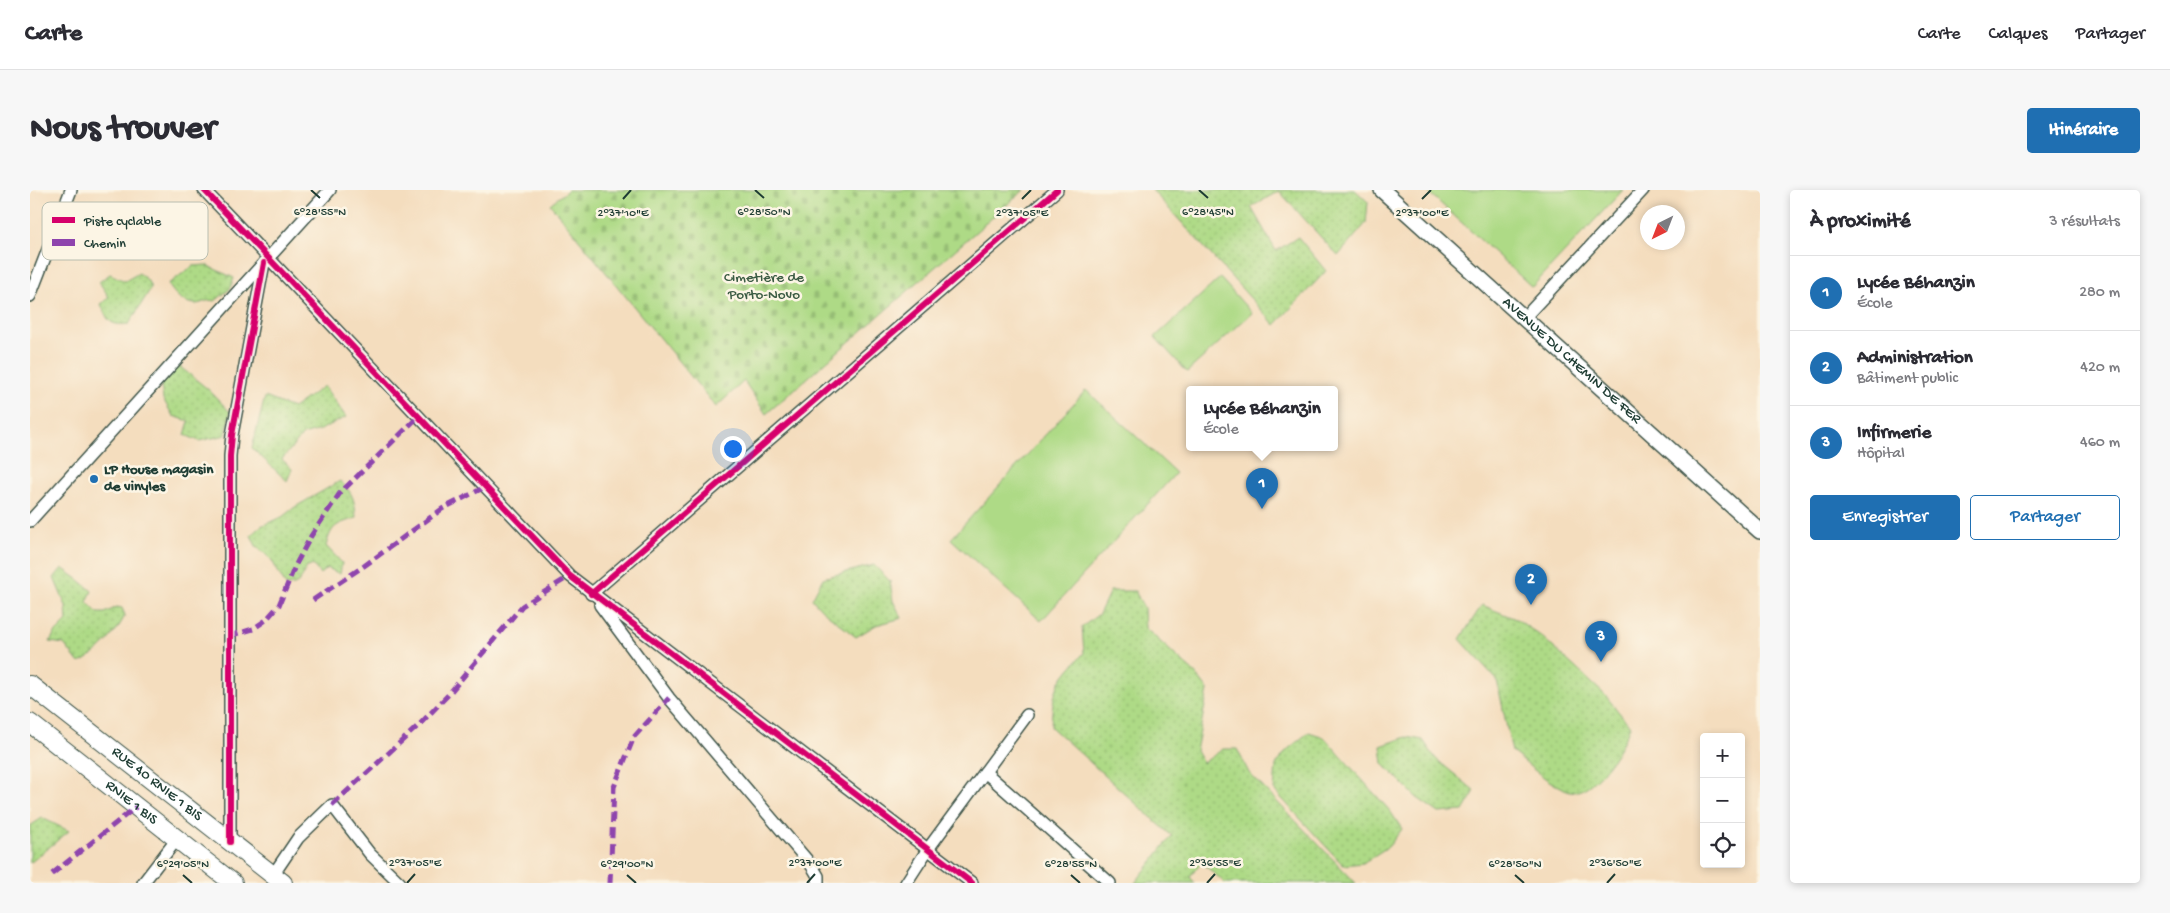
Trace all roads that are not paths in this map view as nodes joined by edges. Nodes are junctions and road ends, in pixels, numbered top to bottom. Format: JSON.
{"nodes":[{"id":1,"x":72,"y":190,"type":"edge"},
{"id":2,"x":204,"y":190,"type":"edge"},
{"id":3,"x":330,"y":190,"type":"edge"},
{"id":4,"x":1057,"y":190,"type":"edge"},
{"id":5,"x":1382,"y":190,"type":"edge"},
{"id":6,"x":1643,"y":190,"type":"edge"},
{"id":7,"x":67,"y":202,"type":"edge"},
{"id":8,"x":44,"y":260,"type":"edge"},
{"id":9,"x":266,"y":260,"type":"junction"},
{"id":10,"x":30,"y":296,"type":"edge"},
{"id":11,"x":1524,"y":318,"type":"junction"},
{"id":12,"x":30,"y":521,"type":"edge"},
{"id":13,"x":1760,"y":531,"type":"edge"},
{"id":14,"x":591,"y":594,"type":"junction"},
{"id":15,"x":30,"y":685,"type":"edge"},
{"id":16,"x":1027,"y":715,"type":"dead end"},
{"id":17,"x":30,"y":722,"type":"edge"},
{"id":18,"x":985,"y":772,"type":"junction"},
{"id":19,"x":177,"y":839,"type":"junction"},
{"id":20,"x":230,"y":842,"type":"junction"},
{"id":21,"x":928,"y":849,"type":"junction"},
{"id":22,"x":278,"y":879,"type":"edge"},
{"id":23,"x":143,"y":883,"type":"edge"},
{"id":24,"x":234,"y":883,"type":"edge"},
{"id":25,"x":400,"y":883,"type":"edge"},
{"id":26,"x":818,"y":883,"type":"edge"},
{"id":27,"x":906,"y":883,"type":"edge"},
{"id":28,"x":972,"y":883,"type":"edge"},
{"id":29,"x":1110,"y":883,"type":"edge"}],
"edges":[{"from":1,"to":7,"type":"street"},
{"from":2,"to":9,"type":"street"},
{"from":3,"to":9,"type":"street"},
{"from":4,"to":14,"type":"street"},
{"from":5,"to":11,"type":"street","name":"AVENUE DU CHEMIN DE FER"},
{"from":6,"to":11,"type":"street"},
{"from":8,"to":10,"type":"street"},
{"from":9,"to":12,"type":"street"},
{"from":9,"to":14,"type":"street"},
{"from":9,"to":20,"type":"street"},
{"from":11,"to":13,"type":"street","name":"AVENUE DU CHEMIN DE FER"},
{"from":14,"to":21,"type":"street"},
{"from":14,"to":26,"type":"street"},
{"from":15,"to":20,"type":"main road","name":"RUE 40 RNIE 1 BIS"},
{"from":16,"to":18,"type":"street"},
{"from":17,"to":19,"type":"main road","name":"RNIE 1 BIS"},
{"from":18,"to":21,"type":"street"},
{"from":18,"to":29,"type":"street"},
{"from":19,"to":23,"type":"street"},
{"from":19,"to":24,"type":"main road","name":"RNIE 1 BIS"},
{"from":20,"to":22,"type":"main road","name":"RUE 40 RNIE 1 BIS"},
{"from":21,"to":27,"type":"street"},
{"from":21,"to":28,"type":"street"},
{"from":22,"to":25,"type":"street"}]}
